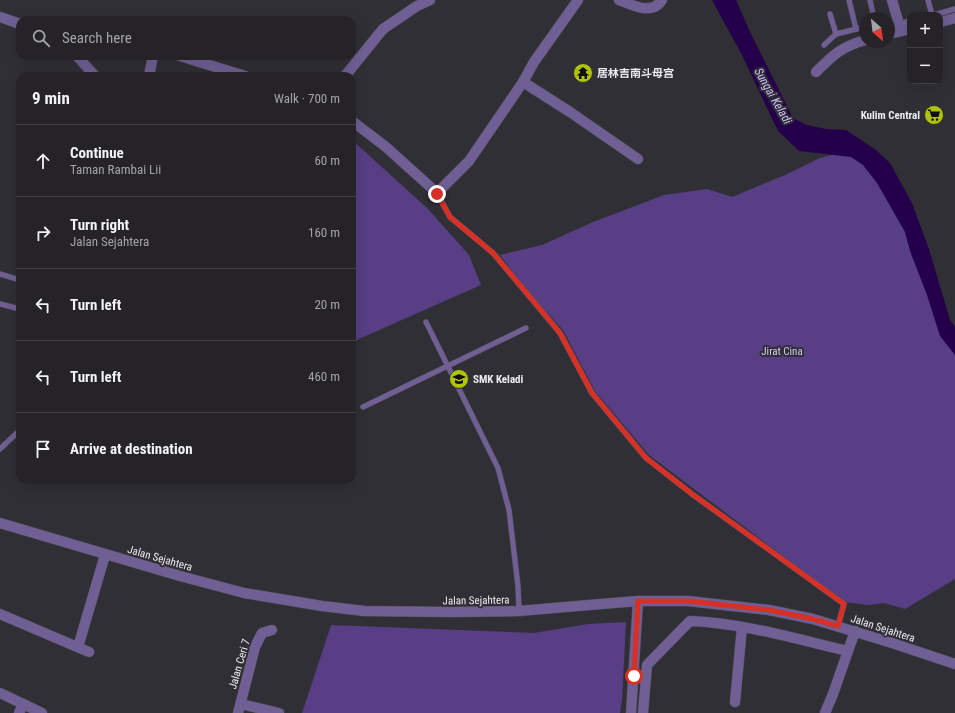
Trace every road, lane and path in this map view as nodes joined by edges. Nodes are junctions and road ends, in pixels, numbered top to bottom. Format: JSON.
{"nodes":[{"id":1,"x":430,"y":0,"type":"edge"},
{"id":2,"x":578,"y":0,"type":"edge"},
{"id":3,"x":619,"y":0,"type":"edge"},
{"id":4,"x":662,"y":0,"type":"edge"},
{"id":5,"x":849,"y":0,"type":"edge"},
{"id":6,"x":870,"y":0,"type":"edge"},
{"id":7,"x":892,"y":0,"type":"edge"},
{"id":8,"x":928,"y":0,"type":"edge"},
{"id":9,"x":955,"y":9,"type":"edge"},
{"id":10,"x":873,"y":12,"type":"edge"},
{"id":11,"x":932,"y":12,"type":"edge"},
{"id":12,"x":943,"y":12,"type":"edge"},
{"id":13,"x":830,"y":14,"type":"dead end"},
{"id":14,"x":0,"y":17,"type":"edge"},
{"id":15,"x":955,"y":18,"type":"edge"},
{"id":16,"x":943,"y":21,"type":"edge"},
{"id":17,"x":16,"y":23,"type":"edge"},
{"id":18,"x":859,"y":28,"type":"edge"},
{"id":19,"x":903,"y":28,"type":"edge"},
{"id":20,"x":856,"y":29,"type":"junction"},
{"id":21,"x":836,"y":34,"type":"junction"},
{"id":22,"x":859,"y":42,"type":"edge"},
{"id":23,"x":824,"y":45,"type":"dead end"},
{"id":24,"x":81,"y":60,"type":"edge"},
{"id":25,"x":152,"y":60,"type":"edge"},
{"id":26,"x":193,"y":60,"type":"edge"},
{"id":27,"x":91,"y":72,"type":"edge"},
{"id":28,"x":149,"y":72,"type":"edge"},
{"id":29,"x":232,"y":72,"type":"edge"},
{"id":30,"x":348,"y":72,"type":"edge"},
{"id":31,"x":816,"y":72,"type":"dead end"},
{"id":32,"x":523,"y":82,"type":"junction"},
{"id":33,"x":356,"y":124,"type":"edge"},
{"id":34,"x":638,"y":159,"type":"dead end"},
{"id":35,"x":437,"y":194,"type":"junction"},
{"id":36,"x":0,"y":274,"type":"edge"},
{"id":37,"x":16,"y":279,"type":"edge"},
{"id":38,"x":0,"y":304,"type":"edge"},
{"id":39,"x":16,"y":308,"type":"edge"},
{"id":40,"x":426,"y":322,"type":"dead end"},
{"id":41,"x":526,"y":328,"type":"dead end"},
{"id":42,"x":448,"y":366,"type":"junction"},
{"id":43,"x":364,"y":407,"type":"dead end"},
{"id":44,"x":16,"y":434,"type":"edge"},
{"id":45,"x":0,"y":450,"type":"edge"},
{"id":46,"x":0,"y":524,"type":"edge"},
{"id":47,"x":105,"y":555,"type":"junction"},
{"id":48,"x":638,"y":601,"type":"junction"},
{"id":49,"x":519,"y":611,"type":"junction"},
{"id":50,"x":0,"y":614,"type":"edge"},
{"id":51,"x":838,"y":626,"type":"junction"},
{"id":52,"x":742,"y":627,"type":"junction"},
{"id":53,"x":272,"y":630,"type":"dead end"},
{"id":54,"x":855,"y":631,"type":"junction"},
{"id":55,"x":78,"y":647,"type":"junction"},
{"id":56,"x":89,"y":652,"type":"dead end"},
{"id":57,"x":848,"y":652,"type":"junction"},
{"id":58,"x":955,"y":664,"type":"edge"},
{"id":59,"x":0,"y":694,"type":"edge"},
{"id":60,"x":734,"y":702,"type":"dead end"},
{"id":61,"x":21,"y":708,"type":"edge"},
{"id":62,"x":239,"y":708,"type":"edge"},
{"id":63,"x":40,"y":713,"type":"edge"},
{"id":64,"x":279,"y":713,"type":"edge"},
{"id":65,"x":631,"y":713,"type":"edge"},
{"id":66,"x":643,"y":713,"type":"edge"},
{"id":67,"x":825,"y":713,"type":"edge"}],
"edges":[{"from":1,"to":30,"type":"street"},
{"from":2,"to":32,"type":"street"},
{"from":3,"to":4,"type":"street"},
{"from":5,"to":20,"type":"lane"},
{"from":6,"to":10,"type":"lane"},
{"from":7,"to":19,"type":"street"},
{"from":8,"to":11,"type":"lane"},
{"from":9,"to":12,"type":"lane"},
{"from":13,"to":21,"type":"lane"},
{"from":14,"to":17,"type":"street"},
{"from":15,"to":16,"type":"street"},
{"from":18,"to":20,"type":"lane"},
{"from":20,"to":21,"type":"lane"},
{"from":21,"to":23,"type":"lane"},
{"from":22,"to":31,"type":"street"},
{"from":24,"to":27,"type":"street"},
{"from":25,"to":28,"type":"street"},
{"from":26,"to":29,"type":"street"},
{"from":32,"to":34,"type":"street"},
{"from":32,"to":35,"type":"street"},
{"from":33,"to":35,"type":"street"},
{"from":35,"to":51,"type":"lane"},
{"from":36,"to":37,"type":"lane"},
{"from":38,"to":39,"type":"lane"},
{"from":40,"to":42,"type":"lane"},
{"from":41,"to":42,"type":"lane"},
{"from":42,"to":43,"type":"lane"},
{"from":42,"to":49,"type":"lane"},
{"from":44,"to":45,"type":"lane"},
{"from":46,"to":47,"type":"street","name":"Jalan Sejahtera"},
{"from":47,"to":49,"type":"street","name":"Jalan Sejahtera"},
{"from":47,"to":55,"type":"street"},
{"from":48,"to":49,"type":"street","name":"Jalan Sejahtera"},
{"from":48,"to":51,"type":"street","name":"Jalan Sejahtera"},
{"from":48,"to":65,"type":"street"},
{"from":50,"to":55,"type":"street"},
{"from":51,"to":54,"type":"street","name":"Jalan Sejahtera"},
{"from":52,"to":57,"type":"street"},
{"from":52,"to":60,"type":"street"},
{"from":52,"to":66,"type":"street"},
{"from":53,"to":62,"type":"street","name":"Jalan Ceri 7"},
{"from":54,"to":57,"type":"street"},
{"from":54,"to":58,"type":"street","name":"Jalan Sejahtera"},
{"from":55,"to":56,"type":"street"},
{"from":57,"to":67,"type":"street"},
{"from":59,"to":61,"type":"street"},
{"from":61,"to":63,"type":"street"},
{"from":62,"to":64,"type":"street"}]}
